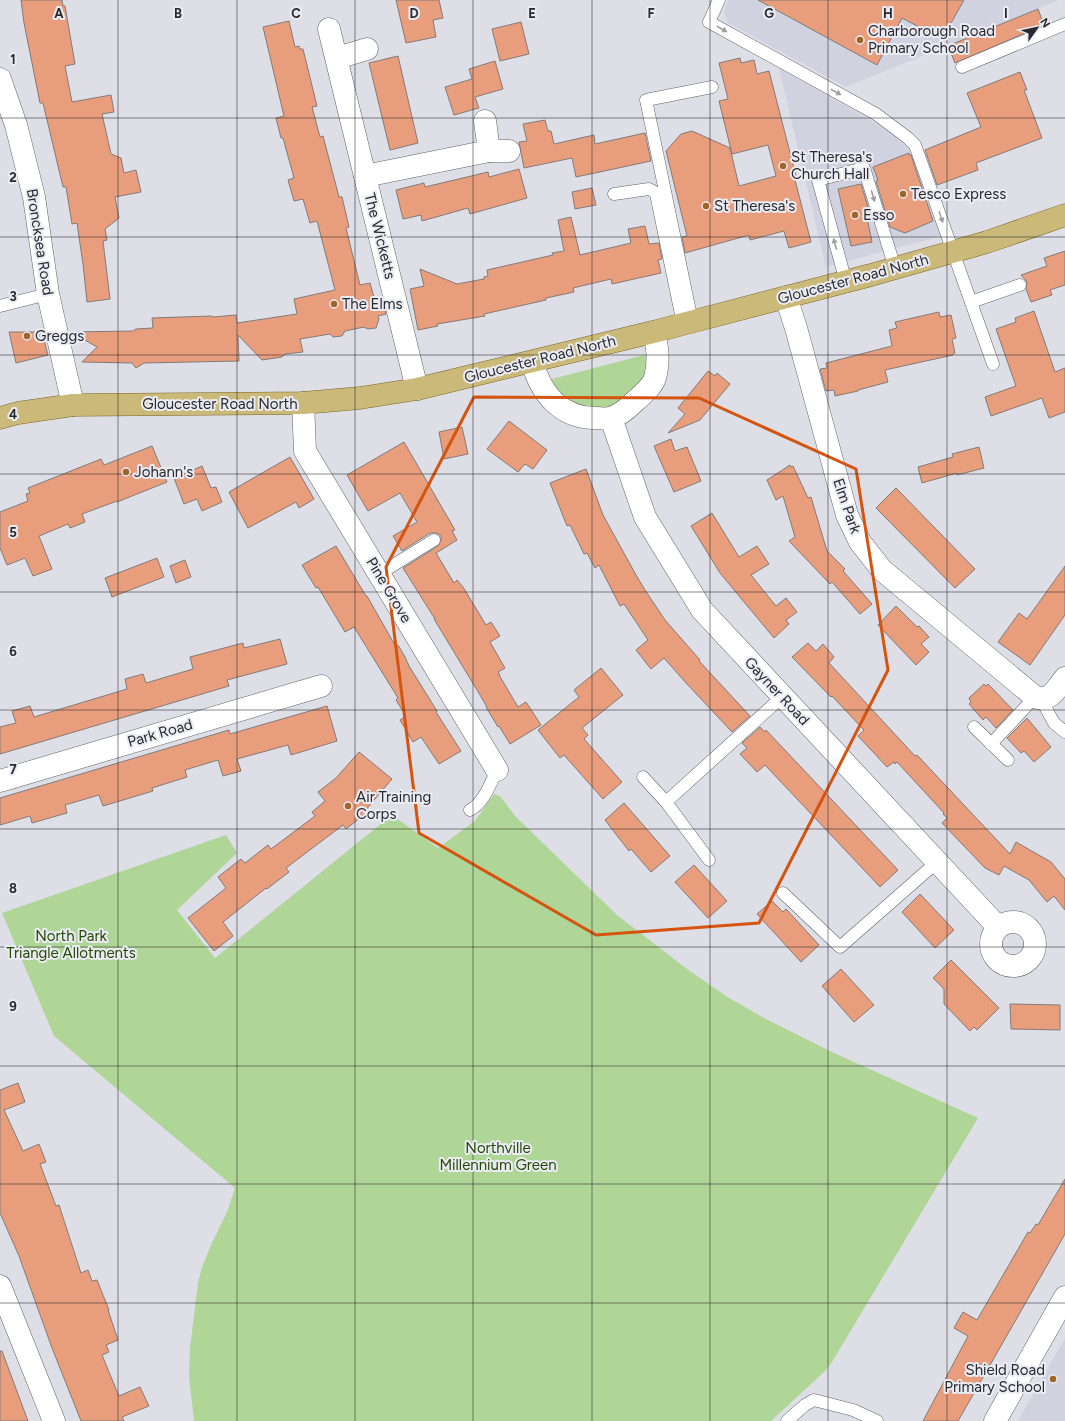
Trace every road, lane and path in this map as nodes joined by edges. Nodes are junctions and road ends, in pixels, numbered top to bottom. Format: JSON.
{"nodes":[{"id":1,"x":719,"y":0,"type":"edge"},
{"id":2,"x":1065,"y":24,"type":"edge"},
{"id":3,"x":329,"y":29,"type":"dead end"},
{"id":4,"x":367,"y":49,"type":"dead end"},
{"id":5,"x":337,"y":58,"type":"junction"},
{"id":6,"x":962,"y":67,"type":"dead end"},
{"id":7,"x":0,"y":80,"type":"edge"},
{"id":8,"x":712,"y":87,"type":"dead end"},
{"id":9,"x":485,"y":121,"type":"dead end"},
{"id":10,"x":365,"y":176,"type":"junction"},
{"id":11,"x":614,"y":194,"type":"dead end"},
{"id":12,"x":1065,"y":215,"type":"edge"},
{"id":13,"x":953,"y":251,"type":"junction"},
{"id":14,"x":895,"y":268,"type":"junction"},
{"id":15,"x":846,"y":282,"type":"junction"},
{"id":16,"x":1020,"y":285,"type":"dead end"},
{"id":17,"x":48,"y":294,"type":"junction"},
{"id":18,"x":786,"y":297,"type":"junction"},
{"id":19,"x":971,"y":302,"type":"junction"},
{"id":20,"x":0,"y":306,"type":"edge"},
{"id":21,"x":687,"y":322,"type":"junction"},
{"id":22,"x":653,"y":332,"type":"junction"},
{"id":23,"x":532,"y":362,"type":"junction"},
{"id":24,"x":993,"y":364,"type":"dead end"},
{"id":25,"x":417,"y":389,"type":"junction"},
{"id":26,"x":303,"y":403,"type":"junction"},
{"id":27,"x":73,"y":405,"type":"junction"},
{"id":28,"x":0,"y":418,"type":"edge"},
{"id":29,"x":611,"y":418,"type":"junction"},
{"id":30,"x":434,"y":540,"type":"dead end"},
{"id":31,"x":379,"y":574,"type":"junction"},
{"id":32,"x":1065,"y":678,"type":"edge"},
{"id":33,"x":321,"y":686,"type":"dead end"},
{"id":34,"x":782,"y":697,"type":"junction"},
{"id":35,"x":1038,"y":698,"type":"junction"},
{"id":36,"x":974,"y":727,"type":"dead end"},
{"id":37,"x":1065,"y":732,"type":"edge"},
{"id":38,"x":991,"y":744,"type":"junction"},
{"id":39,"x":1008,"y":760,"type":"dead end"},
{"id":40,"x":497,"y":770,"type":"joint"},
{"id":41,"x":643,"y":777,"type":"dead end"},
{"id":42,"x":0,"y":781,"type":"edge"},
{"id":43,"x":666,"y":802,"type":"junction"},
{"id":44,"x":470,"y":810,"type":"dead end"},
{"id":45,"x":710,"y":860,"type":"dead end"},
{"id":46,"x":936,"y":862,"type":"junction"},
{"id":47,"x":783,"y":893,"type":"dead end"},
{"id":48,"x":998,"y":927,"type":"dead end"},
{"id":49,"x":0,"y":1286,"type":"edge"},
{"id":50,"x":1065,"y":1297,"type":"edge"},
{"id":51,"x":54,"y":1421,"type":"edge"},
{"id":52,"x":787,"y":1421,"type":"edge"},
{"id":53,"x":877,"y":1421,"type":"edge"},
{"id":54,"x":995,"y":1421,"type":"edge"}],
"edges":[{"from":1,"to":13,"type":"lane","one_way":true},
{"from":2,"to":6,"type":"lane"},
{"from":3,"to":5,"type":"street","name":"The Wicketts"},
{"from":4,"to":5,"type":"street"},
{"from":5,"to":10,"type":"street","name":"The Wicketts"},
{"from":7,"to":17,"type":"street","name":"Broncksea Road"},
{"from":8,"to":21,"type":"lane"},
{"from":9,"to":10,"type":"street","name":"The Wicketts"},
{"from":10,"to":25,"type":"street","name":"The Wicketts"},
{"from":11,"to":21,"type":"lane"},
{"from":12,"to":13,"type":"main road","name":"Gloucester Road North"},
{"from":13,"to":14,"type":"main road","name":"Gloucester Road North"},
{"from":13,"to":19,"type":"lane"},
{"from":14,"to":15,"type":"main road","name":"Gloucester Road North"},
{"from":15,"to":14,"type":"lane","one_way":true},
{"from":15,"to":18,"type":"main road","name":"Gloucester Road North"},
{"from":16,"to":19,"type":"lane"},
{"from":17,"to":20,"type":"lane"},
{"from":17,"to":27,"type":"street","name":"Broncksea Road"},
{"from":18,"to":21,"type":"main road","name":"Gloucester Road North"},
{"from":18,"to":35,"type":"street","name":"Elm Park"},
{"from":19,"to":24,"type":"lane"},
{"from":21,"to":22,"type":"main road","name":"Gloucester Road North"},
{"from":22,"to":23,"type":"main road","name":"Gloucester Road North"},
{"from":22,"to":29,"type":"street"},
{"from":23,"to":25,"type":"main road","name":"Gloucester Road North"},
{"from":23,"to":29,"type":"street"},
{"from":25,"to":26,"type":"main road","name":"Gloucester Road North"},
{"from":26,"to":27,"type":"main road","name":"Gloucester Road North"},
{"from":26,"to":31,"type":"street","name":"Pine Grove"},
{"from":27,"to":28,"type":"main road","name":"Gloucester Road North"},
{"from":29,"to":34,"type":"street","name":"Gayner Road"},
{"from":30,"to":31,"type":"lane"},
{"from":31,"to":40,"type":"street","name":"Pine Grove"},
{"from":32,"to":35,"type":"street"},
{"from":33,"to":42,"type":"street","name":"Park Road"},
{"from":34,"to":43,"type":"lane"},
{"from":34,"to":46,"type":"street","name":"Gayner Road"},
{"from":35,"to":37,"type":"lane"},
{"from":35,"to":38,"type":"lane"},
{"from":36,"to":38,"type":"lane"},
{"from":38,"to":39,"type":"lane"},
{"from":40,"to":44,"type":"lane"},
{"from":41,"to":43,"type":"lane"},
{"from":43,"to":45,"type":"lane"},
{"from":46,"to":47,"type":"lane"},
{"from":46,"to":48,"type":"street","name":"Gayner Road"},
{"from":49,"to":51,"type":"street"},
{"from":50,"to":54,"type":"street"},
{"from":52,"to":53,"type":"lane"}]}
